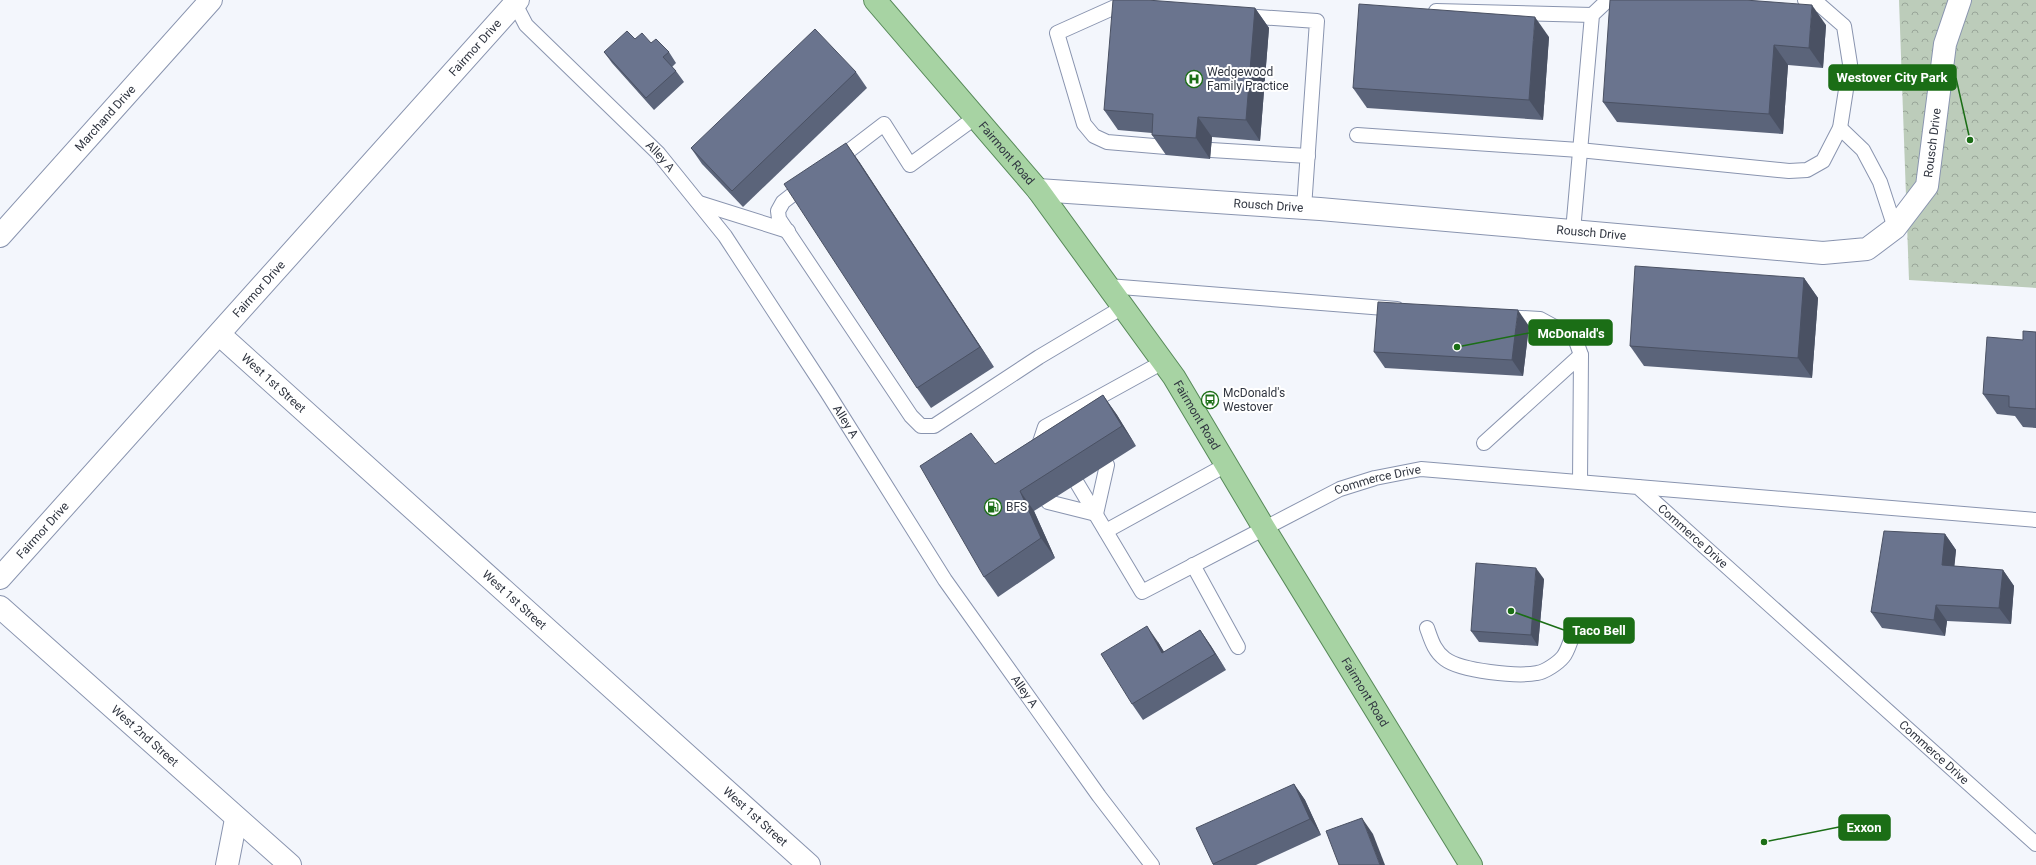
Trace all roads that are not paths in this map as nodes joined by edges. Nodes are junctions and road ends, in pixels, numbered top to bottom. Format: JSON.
{"nodes":[{"id":1,"x":211,"y":0,"type":"edge"},
{"id":2,"x":875,"y":0,"type":"edge"},
{"id":3,"x":1608,"y":0,"type":"edge"},
{"id":4,"x":1805,"y":0,"type":"edge"},
{"id":5,"x":1960,"y":0,"type":"edge"},
{"id":6,"x":515,"y":1,"type":"edge"},
{"id":7,"x":1146,"y":9,"type":"edge"},
{"id":8,"x":1426,"y":10,"type":"edge"},
{"id":9,"x":1232,"y":15,"type":"edge"},
{"id":10,"x":1592,"y":15,"type":"junction"},
{"id":11,"x":976,"y":118,"type":"junction"},
{"id":12,"x":1840,"y":128,"type":"junction"},
{"id":13,"x":1357,"y":135,"type":"dead end"},
{"id":14,"x":1166,"y":146,"type":"edge"},
{"id":15,"x":1211,"y":150,"type":"dead end"},
{"id":16,"x":1579,"y":150,"type":"junction"},
{"id":17,"x":1308,"y":156,"type":"junction"},
{"id":18,"x":1038,"y":190,"type":"junction"},
{"id":19,"x":699,"y":203,"type":"junction"},
{"id":20,"x":1304,"y":208,"type":"junction"},
{"id":21,"x":1895,"y":228,"type":"junction"},
{"id":22,"x":788,"y":231,"type":"junction"},
{"id":23,"x":1573,"y":231,"type":"junction"},
{"id":24,"x":0,"y":236,"type":"edge"},
{"id":25,"x":1108,"y":286,"type":"junction"},
{"id":26,"x":1123,"y":307,"type":"junction"},
{"id":27,"x":1413,"y":310,"type":"edge"},
{"id":28,"x":1493,"y":316,"type":"edge"},
{"id":29,"x":220,"y":335,"type":"junction"},
{"id":30,"x":1581,"y":355,"type":"junction"},
{"id":31,"x":1163,"y":362,"type":"junction"},
{"id":32,"x":1045,"y":427,"type":"junction"},
{"id":33,"x":1067,"y":430,"type":"edge"},
{"id":34,"x":1484,"y":443,"type":"dead end"},
{"id":35,"x":1055,"y":446,"type":"edge"},
{"id":36,"x":1033,"y":463,"type":"edge"},
{"id":37,"x":1107,"y":465,"type":"dead end"},
{"id":38,"x":1226,"y":465,"type":"junction"},
{"id":39,"x":1580,"y":482,"type":"junction"},
{"id":40,"x":1077,"y":484,"type":"dead end"},
{"id":41,"x":1638,"y":487,"type":"junction"},
{"id":42,"x":1048,"y":502,"type":"dead end"},
{"id":43,"x":1096,"y":514,"type":"junction"},
{"id":44,"x":2036,"y":520,"type":"edge"},
{"id":45,"x":1264,"y":528,"type":"junction"},
{"id":46,"x":1106,"y":531,"type":"junction"},
{"id":47,"x":1192,"y":565,"type":"junction"},
{"id":48,"x":0,"y":578,"type":"edge"},
{"id":49,"x":0,"y":607,"type":"edge"},
{"id":50,"x":1426,"y":628,"type":"dead end"},
{"id":51,"x":1573,"y":634,"type":"dead end"},
{"id":52,"x":1238,"y":647,"type":"dead end"},
{"id":53,"x":236,"y":819,"type":"junction"},
{"id":54,"x":2036,"y":844,"type":"edge"},
{"id":55,"x":1466,"y":863,"type":"edge"},
{"id":56,"x":227,"y":865,"type":"edge"},
{"id":57,"x":290,"y":865,"type":"edge"},
{"id":58,"x":809,"y":865,"type":"edge"},
{"id":59,"x":1152,"y":865,"type":"edge"}],
"edges":[{"from":1,"to":24,"type":"street","name":"Marchand Drive"},
{"from":2,"to":11,"type":"main road","name":"Fairmont Road"},
{"from":3,"to":10,"type":"lane"},
{"from":4,"to":12,"type":"lane"},
{"from":5,"to":21,"type":"street","name":"Rousch Drive"},
{"from":6,"to":19,"type":"lane","name":"Alley A"},
{"from":6,"to":29,"type":"street","name":"Fairmor Drive"},
{"from":7,"to":14,"type":"lane"},
{"from":8,"to":10,"type":"lane"},
{"from":9,"to":17,"type":"lane"},
{"from":10,"to":16,"type":"lane"},
{"from":11,"to":18,"type":"main road","name":"Fairmont Road"},
{"from":11,"to":22,"type":"lane"},
{"from":12,"to":16,"type":"lane"},
{"from":12,"to":21,"type":"lane"},
{"from":13,"to":16,"type":"lane"},
{"from":15,"to":17,"type":"lane"},
{"from":16,"to":23,"type":"lane"},
{"from":17,"to":20,"type":"lane"},
{"from":18,"to":20,"type":"street","name":"Rousch Drive"},
{"from":18,"to":25,"type":"main road","name":"Fairmont Road"},
{"from":19,"to":22,"type":"lane"},
{"from":19,"to":59,"type":"lane","name":"Alley A"},
{"from":20,"to":23,"type":"street","name":"Rousch Drive"},
{"from":21,"to":23,"type":"street","name":"Rousch Drive"},
{"from":22,"to":26,"type":"lane"},
{"from":25,"to":26,"type":"main road","name":"Fairmont Road"},
{"from":25,"to":27,"type":"lane"},
{"from":26,"to":31,"type":"main road","name":"Fairmont Road"},
{"from":28,"to":30,"type":"lane"},
{"from":29,"to":48,"type":"street","name":"Fairmor Drive"},
{"from":29,"to":58,"type":"street","name":"West 1st Street"},
{"from":30,"to":34,"type":"lane"},
{"from":30,"to":39,"type":"lane"},
{"from":31,"to":32,"type":"lane"},
{"from":31,"to":38,"type":"main road","name":"Fairmont Road"},
{"from":32,"to":33,"type":"lane"},
{"from":32,"to":35,"type":"lane"},
{"from":32,"to":36,"type":"lane"},
{"from":37,"to":43,"type":"lane"},
{"from":38,"to":45,"type":"main road","name":"Fairmont Road"},
{"from":38,"to":46,"type":"lane"},
{"from":39,"to":41,"type":"lane","name":"Commerce Drive"},
{"from":39,"to":45,"type":"lane","name":"Commerce Drive"},
{"from":40,"to":43,"type":"lane"},
{"from":41,"to":44,"type":"lane"},
{"from":41,"to":54,"type":"lane","name":"Commerce Drive"},
{"from":42,"to":43,"type":"lane"},
{"from":43,"to":46,"type":"lane"},
{"from":45,"to":47,"type":"lane","name":"Commerce Drive"},
{"from":45,"to":55,"type":"main road","name":"Fairmont Road"},
{"from":46,"to":47,"type":"lane","name":"Commerce Drive"},
{"from":47,"to":52,"type":"lane"},
{"from":49,"to":53,"type":"street","name":"West 2nd Street"},
{"from":50,"to":51,"type":"lane"},
{"from":53,"to":56,"type":"street"},
{"from":53,"to":57,"type":"street","name":"West 2nd Street"}]}
